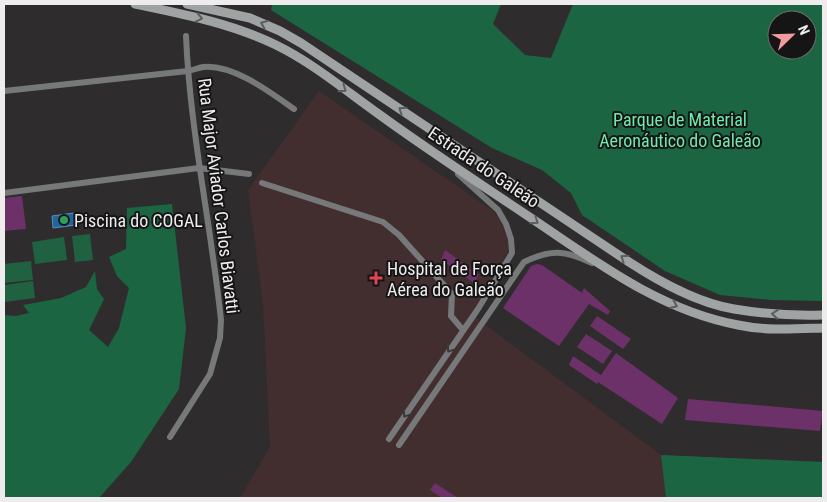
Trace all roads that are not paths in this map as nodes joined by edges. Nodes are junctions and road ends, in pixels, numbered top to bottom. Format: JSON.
{"nodes":[{"id":1,"x":134,"y":4,"type":"edge"},
{"id":2,"x":188,"y":4,"type":"edge"},
{"id":3,"x":186,"y":36,"type":"dead end"},
{"id":4,"x":188,"y":70,"type":"junction"},
{"id":5,"x":4,"y":90,"type":"edge"},
{"id":6,"x":294,"y":109,"type":"dead end"},
{"id":7,"x":409,"y":136,"type":"junction"},
{"id":8,"x":199,"y":168,"type":"junction"},
{"id":9,"x":249,"y":174,"type":"dead end"},
{"id":10,"x":262,"y":183,"type":"dead end"},
{"id":11,"x":4,"y":193,"type":"edge"},
{"id":12,"x":613,"y":273,"type":"junction"},
{"id":13,"x":823,"y":315,"type":"edge"},
{"id":14,"x":823,"y":328,"type":"edge"},
{"id":15,"x":463,"y":330,"type":"junction"},
{"id":16,"x":170,"y":438,"type":"dead end"},
{"id":17,"x":389,"y":439,"type":"dead end"},
{"id":18,"x":399,"y":445,"type":"dead end"}],
"edges":[{"from":1,"to":7,"type":"main road","name":"Estrada do Galeão","one_way":true},
{"from":13,"to":2,"type":"main road","name":"Estrada do Galeão","one_way":true},
{"from":3,"to":4,"type":"street","name":"Rua Major Aviador Carlos Biavatti"},
{"from":4,"to":5,"type":"street"},
{"from":4,"to":6,"type":"street"},
{"from":4,"to":8,"type":"street","name":"Rua Major Aviador Carlos Biavatti"},
{"from":7,"to":12,"type":"main road","name":"Estrada do Galeão","one_way":true},
{"from":7,"to":15,"type":"street"},
{"from":8,"to":9,"type":"street"},
{"from":8,"to":11,"type":"street"},
{"from":8,"to":16,"type":"street","name":"Rua Major Aviador Carlos Biavatti"},
{"from":10,"to":15,"type":"street"},
{"from":12,"to":14,"type":"main road","name":"Estrada do Galeão","one_way":true},
{"from":12,"to":18,"type":"street"},
{"from":15,"to":17,"type":"street","one_way":true}]}
